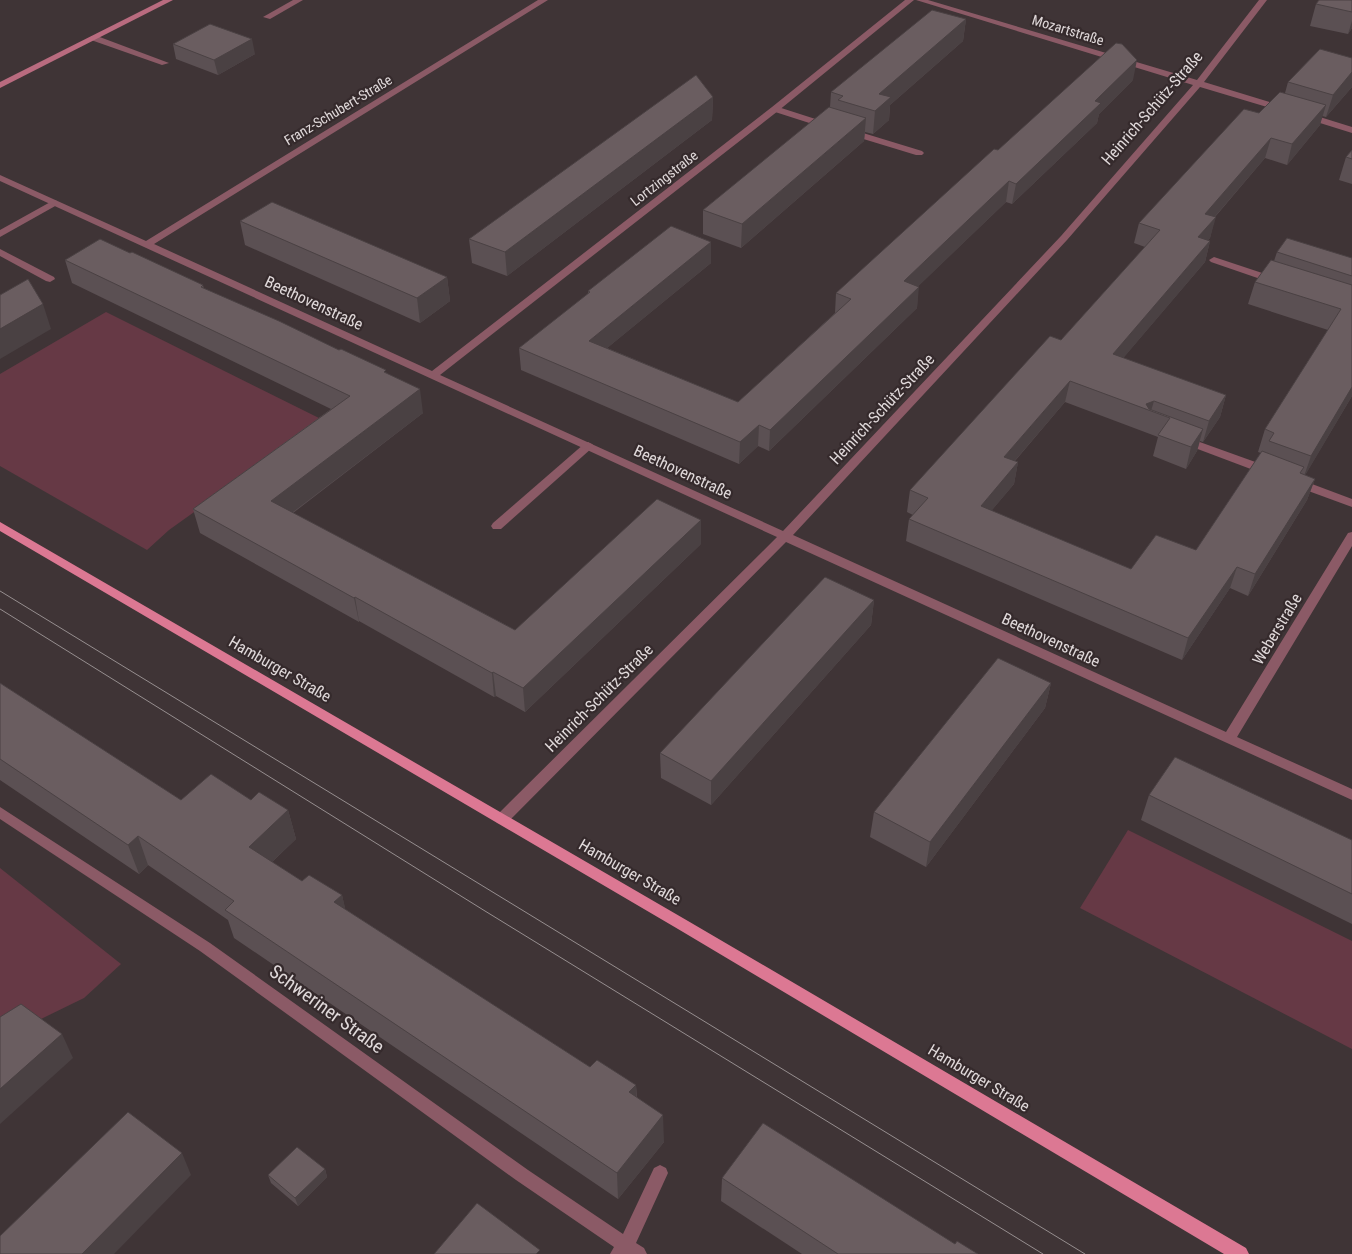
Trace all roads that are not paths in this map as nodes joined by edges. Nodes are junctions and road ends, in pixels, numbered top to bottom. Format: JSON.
{"nodes":[{"id":1,"x":169,"y":0,"type":"edge"},
{"id":2,"x":299,"y":0,"type":"edge"},
{"id":3,"x":544,"y":0,"type":"edge"},
{"id":4,"x":910,"y":0,"type":"edge"},
{"id":5,"x":920,"y":0,"type":"edge"},
{"id":6,"x":1263,"y":0,"type":"edge"},
{"id":7,"x":267,"y":17,"type":"dead end"},
{"id":8,"x":94,"y":38,"type":"junction"},
{"id":9,"x":165,"y":63,"type":"dead end"},
{"id":10,"x":1199,"y":83,"type":"junction"},
{"id":11,"x":0,"y":85,"type":"edge"},
{"id":12,"x":775,"y":109,"type":"junction"},
{"id":13,"x":1352,"y":130,"type":"edge"},
{"id":14,"x":919,"y":153,"type":"dead end"},
{"id":15,"x":0,"y":178,"type":"edge"},
{"id":16,"x":54,"y":203,"type":"junction"},
{"id":17,"x":0,"y":234,"type":"edge"},
{"id":18,"x":146,"y":244,"type":"junction"},
{"id":19,"x":0,"y":252,"type":"edge"},
{"id":20,"x":1214,"y":260,"type":"dead end"},
{"id":21,"x":50,"y":279,"type":"dead end"},
{"id":22,"x":1288,"y":284,"type":"edge"},
{"id":23,"x":433,"y":376,"type":"junction"},
{"id":24,"x":1176,"y":437,"type":"edge"},
{"id":25,"x":588,"y":446,"type":"junction"},
{"id":26,"x":1352,"y":502,"type":"edge"},
{"id":27,"x":0,"y":526,"type":"edge"},
{"id":28,"x":497,"y":526,"type":"dead end"},
{"id":29,"x":786,"y":536,"type":"junction"},
{"id":30,"x":1352,"y":536,"type":"edge"},
{"id":31,"x":1229,"y":739,"type":"junction"},
{"id":32,"x":1352,"y":795,"type":"edge"},
{"id":33,"x":0,"y":812,"type":"edge"},
{"id":34,"x":502,"y":819,"type":"junction"},
{"id":35,"x":660,"y":1173,"type":"dead end"},
{"id":36,"x":628,"y":1251,"type":"edge"},
{"id":37,"x":1240,"y":1254,"type":"edge"}],
"edges":[{"from":1,"to":8,"type":"street"},
{"from":2,"to":7,"type":"street"},
{"from":3,"to":18,"type":"street","name":"Franz-Schubert-Straße"},
{"from":4,"to":12,"type":"street","name":"Lortzingstraße"},
{"from":5,"to":10,"type":"street","name":"Mozartstraße"},
{"from":6,"to":10,"type":"street","name":"Heinrich-Schütz-Straße"},
{"from":8,"to":9,"type":"street"},
{"from":8,"to":11,"type":"street"},
{"from":10,"to":13,"type":"street","name":"Mozartstraße"},
{"from":10,"to":29,"type":"street","name":"Heinrich-Schütz-Straße"},
{"from":12,"to":14,"type":"street"},
{"from":12,"to":23,"type":"street","name":"Lortzingstraße"},
{"from":15,"to":16,"type":"street","name":"Beethovenstraße"},
{"from":16,"to":17,"type":"street"},
{"from":16,"to":18,"type":"street","name":"Beethovenstraße"},
{"from":18,"to":23,"type":"street","name":"Beethovenstraße"},
{"from":19,"to":21,"type":"street"},
{"from":20,"to":22,"type":"street"},
{"from":23,"to":25,"type":"street","name":"Beethovenstraße"},
{"from":24,"to":26,"type":"street"},
{"from":25,"to":28,"type":"street"},
{"from":25,"to":29,"type":"street","name":"Beethovenstraße"},
{"from":27,"to":34,"type":"main road","name":"Hamburger Straße"},
{"from":29,"to":31,"type":"street","name":"Beethovenstraße"},
{"from":29,"to":34,"type":"street","name":"Heinrich-Schütz-Straße"},
{"from":30,"to":31,"type":"street","name":"Weberstraße"},
{"from":31,"to":32,"type":"street","name":"Beethovenstraße"},
{"from":33,"to":36,"type":"street","name":"Schweriner Straße"},
{"from":34,"to":37,"type":"main road","name":"Hamburger Straße"},
{"from":35,"to":36,"type":"street","name":"Schweriner Straße"}]}
